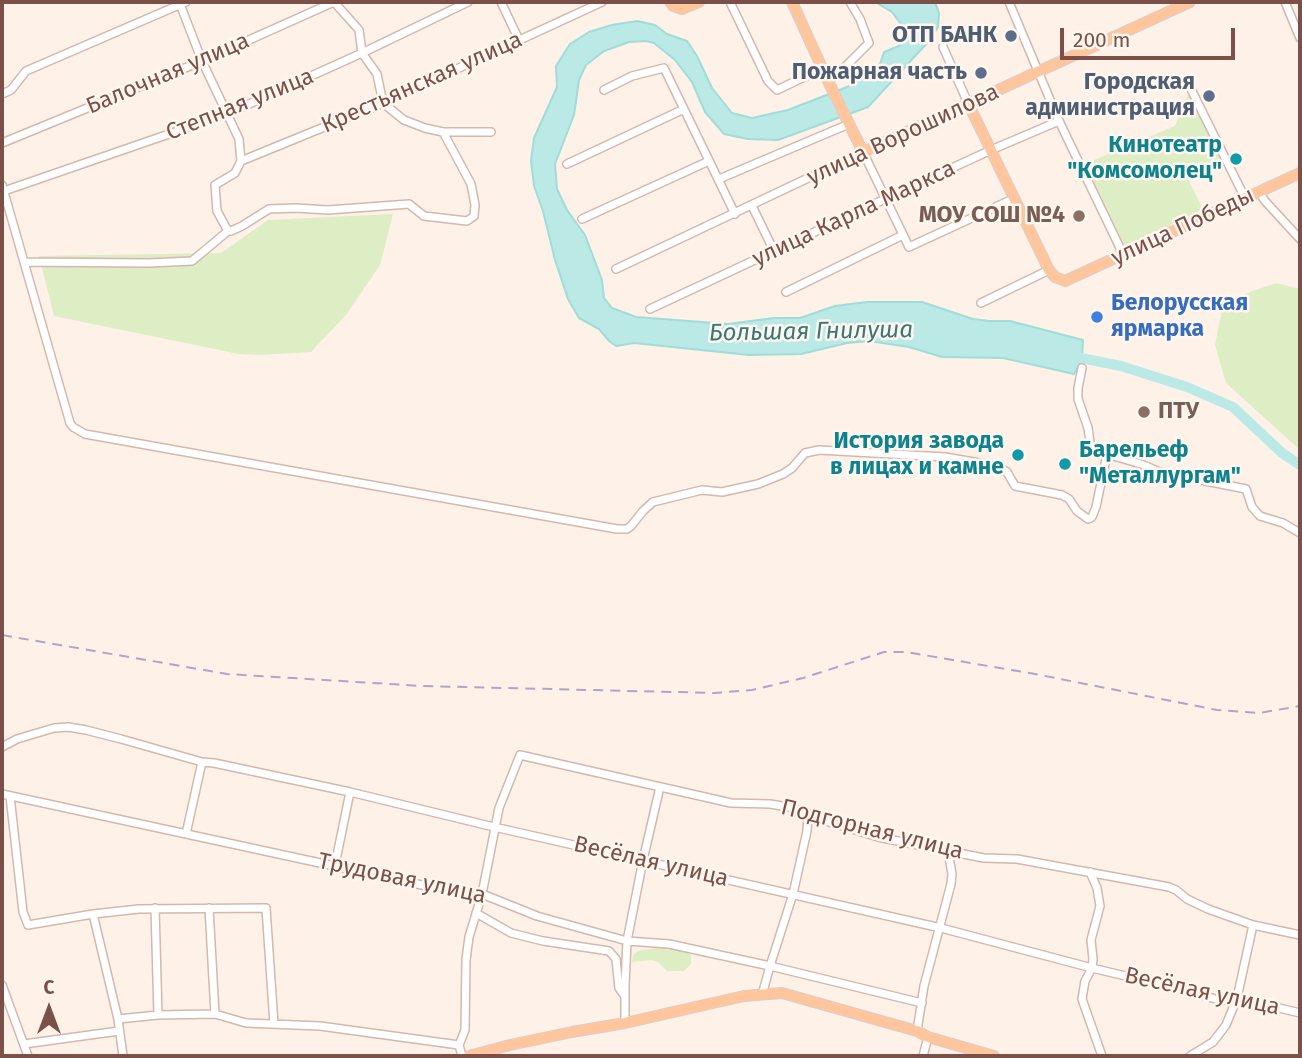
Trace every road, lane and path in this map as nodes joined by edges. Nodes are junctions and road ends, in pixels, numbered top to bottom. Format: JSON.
{"nodes":[{"id":1,"x":334,"y":2,"type":"edge"},
{"id":2,"x":468,"y":2,"type":"edge"},
{"id":3,"x":501,"y":2,"type":"edge"},
{"id":4,"x":603,"y":2,"type":"edge"},
{"id":5,"x":670,"y":2,"type":"edge"},
{"id":6,"x":699,"y":2,"type":"edge"},
{"id":7,"x":730,"y":2,"type":"edge"},
{"id":8,"x":792,"y":2,"type":"edge"},
{"id":9,"x":850,"y":2,"type":"edge"},
{"id":10,"x":1009,"y":2,"type":"edge"},
{"id":11,"x":1190,"y":2,"type":"edge"},
{"id":12,"x":1285,"y":2,"type":"edge"},
{"id":13,"x":183,"y":3,"type":"edge"},
{"id":14,"x":1300,"y":38,"type":"edge"},
{"id":15,"x":519,"y":40,"type":"junction"},
{"id":16,"x":943,"y":47,"type":"dead end"},
{"id":17,"x":362,"y":53,"type":"junction"},
{"id":18,"x":202,"y":61,"type":"junction"},
{"id":19,"x":822,"y":68,"type":"junction"},
{"id":20,"x":1039,"y":72,"type":"junction"},
{"id":21,"x":828,"y":81,"type":"junction"},
{"id":22,"x":1187,"y":81,"type":"dead end"},
{"id":23,"x":604,"y":90,"type":"dead end"},
{"id":24,"x":2,"y":94,"type":"edge"},
{"id":25,"x":383,"y":103,"type":"junction"},
{"id":26,"x":968,"y":103,"type":"junction"},
{"id":27,"x":684,"y":109,"type":"junction"},
{"id":28,"x":227,"y":114,"type":"junction"},
{"id":29,"x":847,"y":121,"type":"junction"},
{"id":30,"x":1059,"y":121,"type":"junction"},
{"id":31,"x":443,"y":132,"type":"junction"},
{"id":32,"x":491,"y":132,"type":"dead end"},
{"id":33,"x":2,"y":143,"type":"edge"},
{"id":34,"x":991,"y":150,"type":"junction"},
{"id":35,"x":863,"y":152,"type":"junction"},
{"id":36,"x":709,"y":161,"type":"junction"},
{"id":37,"x":241,"y":162,"type":"junction"},
{"id":38,"x":567,"y":164,"type":"dead end"},
{"id":39,"x":1300,"y":173,"type":"edge"},
{"id":40,"x":719,"y":179,"type":"junction"},
{"id":41,"x":3,"y":188,"type":"edge"},
{"id":42,"x":1259,"y":192,"type":"junction"},
{"id":43,"x":1015,"y":198,"type":"junction"},
{"id":44,"x":1245,"y":198,"type":"junction"},
{"id":45,"x":885,"y":199,"type":"junction"},
{"id":46,"x":752,"y":206,"type":"junction"},
{"id":47,"x":735,"y":214,"type":"junction"},
{"id":48,"x":582,"y":219,"type":"dead end"},
{"id":49,"x":228,"y":231,"type":"junction"},
{"id":50,"x":903,"y":235,"type":"junction"},
{"id":51,"x":1300,"y":239,"type":"edge"},
{"id":52,"x":774,"y":251,"type":"junction"},
{"id":53,"x":1123,"y":254,"type":"junction"},
{"id":54,"x":24,"y":262,"type":"junction"},
{"id":55,"x":616,"y":269,"type":"dead end"},
{"id":56,"x":1049,"y":270,"type":"junction"},
{"id":57,"x":786,"y":292,"type":"dead end"},
{"id":58,"x":981,"y":303,"type":"dead end"},
{"id":59,"x":650,"y":309,"type":"dead end"},
{"id":60,"x":1082,"y":368,"type":"dead end"},
{"id":61,"x":1107,"y":454,"type":"junction"},
{"id":62,"x":1300,"y":533,"type":"edge"},
{"id":63,"x":2,"y":747,"type":"edge"},
{"id":64,"x":202,"y":762,"type":"junction"},
{"id":65,"x":660,"y":787,"type":"junction"},
{"id":66,"x":350,"y":792,"type":"junction"},
{"id":67,"x":6,"y":795,"type":"edge"},
{"id":68,"x":808,"y":813,"type":"junction"},
{"id":69,"x":494,"y":827,"type":"junction"},
{"id":70,"x":186,"y":834,"type":"junction"},
{"id":71,"x":948,"y":851,"type":"junction"},
{"id":72,"x":643,"y":860,"type":"junction"},
{"id":73,"x":335,"y":865,"type":"junction"},
{"id":74,"x":1090,"y":872,"type":"junction"},
{"id":75,"x":482,"y":894,"type":"junction"},
{"id":76,"x":793,"y":894,"type":"junction"},
{"id":77,"x":155,"y":908,"type":"junction"},
{"id":78,"x":209,"y":908,"type":"junction"},
{"id":79,"x":93,"y":914,"type":"junction"},
{"id":80,"x":477,"y":914,"type":"junction"},
{"id":81,"x":1253,"y":925,"type":"junction"},
{"id":82,"x":941,"y":928,"type":"junction"},
{"id":83,"x":1300,"y":935,"type":"edge"},
{"id":84,"x":627,"y":942,"type":"junction"},
{"id":85,"x":770,"y":966,"type":"junction"},
{"id":86,"x":1092,"y":968,"type":"junction"},
{"id":87,"x":2,"y":985,"type":"edge"},
{"id":88,"x":762,"y":995,"type":"junction"},
{"id":89,"x":625,"y":996,"type":"junction"},
{"id":90,"x":1237,"y":998,"type":"junction"},
{"id":91,"x":922,"y":1003,"type":"junction"},
{"id":92,"x":1300,"y":1013,"type":"edge"},
{"id":93,"x":215,"y":1014,"type":"junction"},
{"id":94,"x":158,"y":1015,"type":"junction"},
{"id":95,"x":118,"y":1019,"type":"junction"},
{"id":96,"x":625,"y":1023,"type":"junction"},
{"id":97,"x":274,"y":1024,"type":"junction"},
{"id":98,"x":119,"y":1031,"type":"junction"},
{"id":99,"x":917,"y":1031,"type":"junction"},
{"id":100,"x":928,"y":1037,"type":"junction"},
{"id":101,"x":24,"y":1044,"type":"junction"},
{"id":102,"x":459,"y":1045,"type":"junction"},
{"id":103,"x":510,"y":1045,"type":"junction"},
{"id":104,"x":28,"y":1056,"type":"edge"},
{"id":105,"x":123,"y":1056,"type":"edge"},
{"id":106,"x":461,"y":1056,"type":"edge"},
{"id":107,"x":469,"y":1056,"type":"edge"},
{"id":108,"x":508,"y":1056,"type":"edge"},
{"id":109,"x":923,"y":1056,"type":"edge"},
{"id":110,"x":995,"y":1056,"type":"edge"},
{"id":111,"x":1102,"y":1056,"type":"edge"},
{"id":112,"x":1190,"y":1056,"type":"edge"}],
"edges":[{"from":1,"to":17,"type":"street"},
{"from":1,"to":18,"type":"street","name":"Балочная улица"},
{"from":2,"to":17,"type":"street","name":"Степная улица"},
{"from":3,"to":15,"type":"street"},
{"from":4,"to":15,"type":"street","name":"Крестьянская улица"},
{"from":5,"to":6,"type":"main road"},
{"from":7,"to":19,"type":"street"},
{"from":8,"to":19,"type":"main road"},
{"from":9,"to":21,"type":"street"},
{"from":10,"to":20,"type":"street"},
{"from":11,"to":20,"type":"main road","name":"улица Ворошилова"},
{"from":12,"to":14,"type":"street"},
{"from":13,"to":18,"type":"street"},
{"from":13,"to":24,"type":"street"},
{"from":15,"to":25,"type":"street","name":"Крестьянская улица"},
{"from":16,"to":26,"type":"street"},
{"from":17,"to":25,"type":"street"},
{"from":17,"to":28,"type":"street","name":"Степная улица"},
{"from":18,"to":28,"type":"street"},
{"from":18,"to":33,"type":"street","name":"Балочная улица"},
{"from":19,"to":21,"type":"main road"},
{"from":20,"to":26,"type":"main road","name":"улица Ворошилова"},
{"from":20,"to":30,"type":"street"},
{"from":21,"to":29,"type":"main road"},
{"from":22,"to":44,"type":"street"},
{"from":23,"to":27,"type":"street"},
{"from":25,"to":31,"type":"street"},
{"from":25,"to":37,"type":"street","name":"Крестьянская улица"},
{"from":26,"to":34,"type":"main road"},
{"from":26,"to":35,"type":"main road","name":"улица Ворошилова"},
{"from":27,"to":36,"type":"street"},
{"from":27,"to":38,"type":"street"},
{"from":28,"to":37,"type":"street"},
{"from":28,"to":41,"type":"street","name":"Степная улица"},
{"from":29,"to":35,"type":"main road"},
{"from":29,"to":40,"type":"street"},
{"from":30,"to":34,"type":"street","name":"улица Карла Маркса"},
{"from":30,"to":53,"type":"street"},
{"from":31,"to":32,"type":"street"},
{"from":31,"to":49,"type":"street"},
{"from":34,"to":43,"type":"main road"},
{"from":34,"to":45,"type":"street","name":"улица Карла Маркса"},
{"from":35,"to":45,"type":"street"},
{"from":35,"to":46,"type":"street","name":"улица Ворошилова"},
{"from":36,"to":40,"type":"street"},
{"from":36,"to":48,"type":"street"},
{"from":37,"to":49,"type":"street"},
{"from":39,"to":42,"type":"main road","name":"улица Победы"},
{"from":40,"to":47,"type":"street"},
{"from":41,"to":54,"type":"street"},
{"from":42,"to":44,"type":"main road","name":"улица Победы"},
{"from":42,"to":51,"type":"street"},
{"from":43,"to":50,"type":"street"},
{"from":43,"to":56,"type":"main road"},
{"from":44,"to":53,"type":"main road","name":"улица Победы"},
{"from":45,"to":50,"type":"street"},
{"from":45,"to":52,"type":"street","name":"улица Карла Маркса"},
{"from":46,"to":47,"type":"street","name":"улица Ворошилова"},
{"from":46,"to":52,"type":"street"},
{"from":47,"to":55,"type":"street","name":"улица Ворошилова"},
{"from":49,"to":54,"type":"street"},
{"from":50,"to":57,"type":"street"},
{"from":52,"to":59,"type":"street","name":"улица Карла Маркса"},
{"from":53,"to":56,"type":"main road","name":"улица Победы"},
{"from":54,"to":61,"type":"street"},
{"from":56,"to":58,"type":"street"},
{"from":60,"to":61,"type":"street"},
{"from":61,"to":62,"type":"street"},
{"from":63,"to":64,"type":"street","name":"Весёлая улица"},
{"from":64,"to":66,"type":"street","name":"Весёлая улица"},
{"from":64,"to":70,"type":"street"},
{"from":65,"to":68,"type":"street","name":"Подгорная улица"},
{"from":65,"to":69,"type":"street","name":"Подгорная улица"},
{"from":65,"to":72,"type":"street"},
{"from":66,"to":69,"type":"street","name":"Весёлая улица"},
{"from":66,"to":73,"type":"street"},
{"from":67,"to":70,"type":"street","name":"Трудовая улица"},
{"from":67,"to":79,"type":"street"},
{"from":68,"to":71,"type":"street","name":"Подгорная улица"},
{"from":68,"to":76,"type":"street"},
{"from":69,"to":72,"type":"street","name":"Весёлая улица"},
{"from":69,"to":75,"type":"street"},
{"from":70,"to":73,"type":"street","name":"Трудовая улица"},
{"from":71,"to":74,"type":"street","name":"Подгорная улица"},
{"from":71,"to":82,"type":"street"},
{"from":72,"to":76,"type":"street","name":"Весёлая улица"},
{"from":72,"to":84,"type":"street"},
{"from":73,"to":75,"type":"street","name":"Трудовая улица"},
{"from":74,"to":81,"type":"street","name":"Подгорная улица"},
{"from":74,"to":86,"type":"street"},
{"from":75,"to":80,"type":"street"},
{"from":75,"to":84,"type":"street","name":"Трудовая улица"},
{"from":76,"to":82,"type":"street","name":"Весёлая улица"},
{"from":76,"to":85,"type":"street"},
{"from":77,"to":78,"type":"street"},
{"from":77,"to":79,"type":"street"},
{"from":77,"to":94,"type":"street"},
{"from":78,"to":93,"type":"street"},
{"from":78,"to":97,"type":"street"},
{"from":79,"to":95,"type":"street"},
{"from":80,"to":89,"type":"street"},
{"from":80,"to":102,"type":"street"},
{"from":81,"to":83,"type":"street","name":"Подгорная улица"},
{"from":81,"to":90,"type":"street"},
{"from":82,"to":86,"type":"street","name":"Весёлая улица"},
{"from":82,"to":91,"type":"street"},
{"from":84,"to":85,"type":"street","name":"Трудовая улица"},
{"from":84,"to":89,"type":"street"},
{"from":85,"to":88,"type":"street"},
{"from":85,"to":91,"type":"street","name":"Трудовая улица"},
{"from":86,"to":90,"type":"street","name":"Весёлая улица"},
{"from":86,"to":111,"type":"street"},
{"from":87,"to":101,"type":"street"},
{"from":88,"to":96,"type":"main road"},
{"from":88,"to":99,"type":"main road"},
{"from":89,"to":96,"type":"street"},
{"from":90,"to":92,"type":"street","name":"Весёлая улица"},
{"from":90,"to":112,"type":"street"},
{"from":91,"to":99,"type":"street"},
{"from":93,"to":94,"type":"street"},
{"from":93,"to":97,"type":"street"},
{"from":94,"to":95,"type":"street"},
{"from":95,"to":98,"type":"street"},
{"from":96,"to":103,"type":"main road"},
{"from":97,"to":102,"type":"street"},
{"from":98,"to":101,"type":"street"},
{"from":98,"to":105,"type":"street"},
{"from":99,"to":100,"type":"main road"},
{"from":100,"to":109,"type":"street"},
{"from":100,"to":110,"type":"main road"},
{"from":101,"to":104,"type":"street"},
{"from":102,"to":106,"type":"street"},
{"from":103,"to":107,"type":"main road"},
{"from":103,"to":108,"type":"street"}]}
